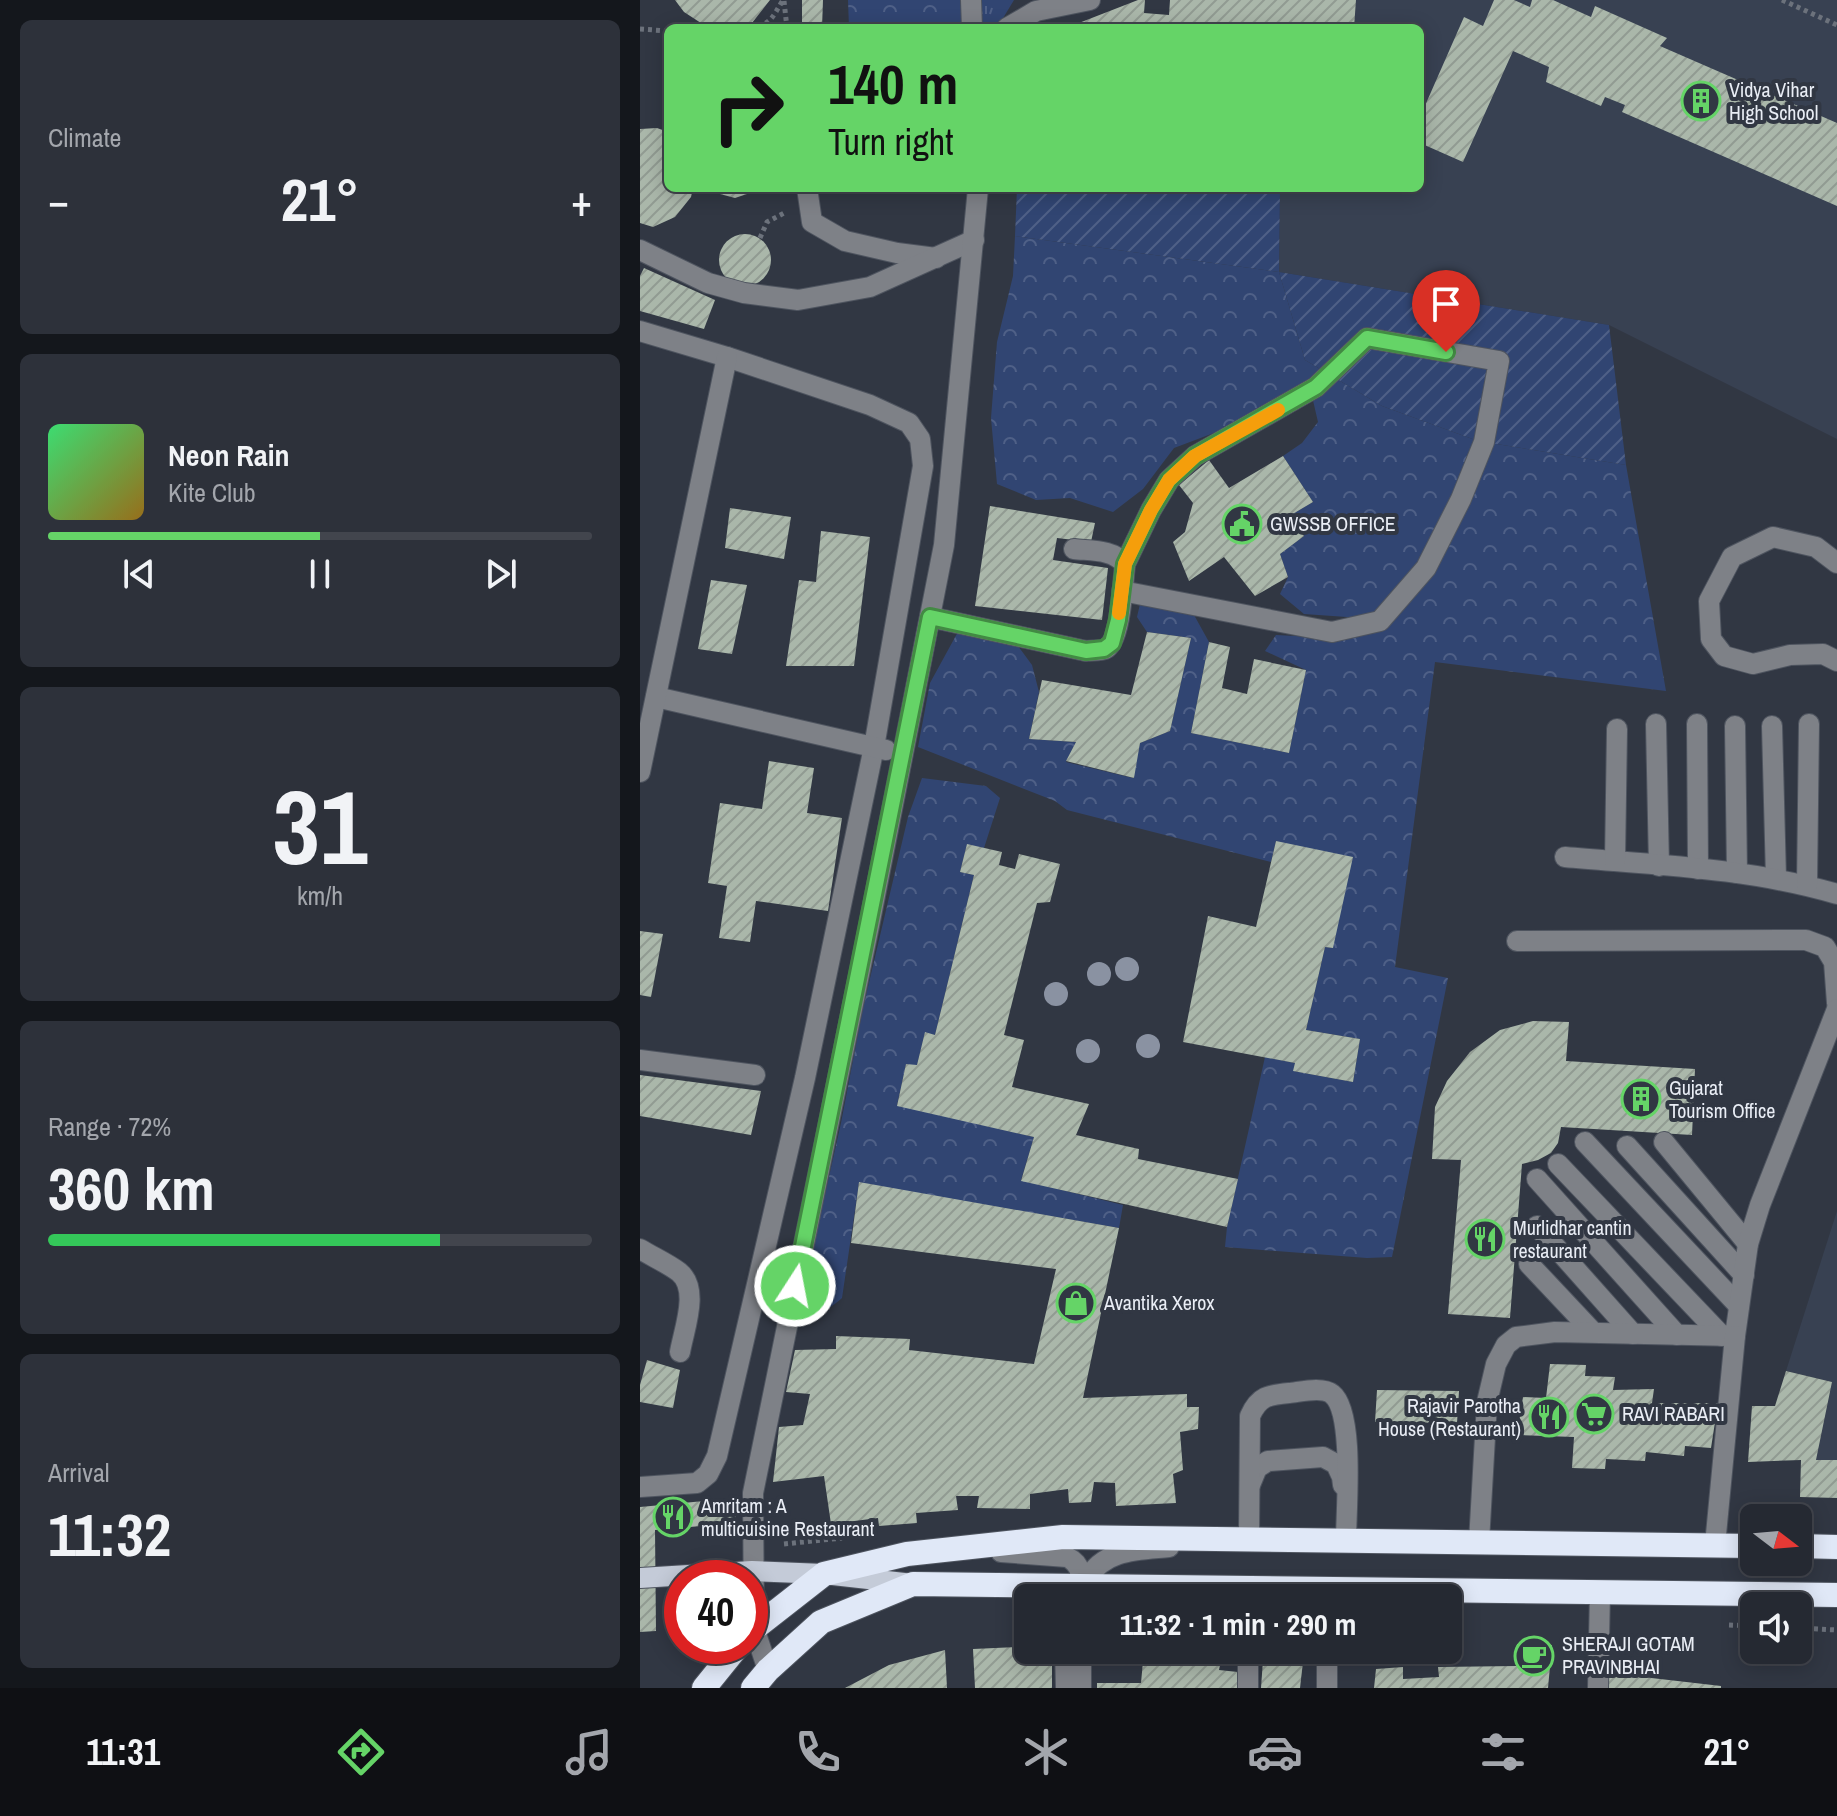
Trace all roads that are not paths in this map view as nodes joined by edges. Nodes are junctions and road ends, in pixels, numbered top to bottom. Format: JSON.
{"nodes":[{"id":1,"x":971,"y":0,"type":"edge"},
{"id":2,"x":1090,"y":0,"type":"edge"},
{"id":3,"x":972,"y":24,"type":"edge"},
{"id":4,"x":1014,"y":24,"type":"edge"},
{"id":5,"x":978,"y":192,"type":"edge"},
{"id":6,"x":809,"y":198,"type":"edge"},
{"id":7,"x":974,"y":240,"type":"junction"},
{"id":8,"x":640,"y":250,"type":"edge"},
{"id":9,"x":936,"y":258,"type":"junction"},
{"id":10,"x":640,"y":331,"type":"edge"},
{"id":11,"x":727,"y":357,"type":"junction"},
{"id":12,"x":1074,"y":549,"type":"dead end"},
{"id":13,"x":1837,"y":563,"type":"edge"},
{"id":14,"x":1125,"y":564,"type":"junction"},
{"id":15,"x":1122,"y":591,"type":"junction"},
{"id":16,"x":930,"y":617,"type":"junction"},
{"id":17,"x":1837,"y":661,"type":"edge"},
{"id":18,"x":656,"y":697,"type":"junction"},
{"id":19,"x":1656,"y":724,"type":"dead end"},
{"id":20,"x":1697,"y":724,"type":"dead end"},
{"id":21,"x":1809,"y":724,"type":"dead end"},
{"id":22,"x":1735,"y":726,"type":"dead end"},
{"id":23,"x":1772,"y":726,"type":"dead end"},
{"id":24,"x":1617,"y":729,"type":"dead end"},
{"id":25,"x":874,"y":747,"type":"junction"},
{"id":26,"x":903,"y":753,"type":"junction"},
{"id":27,"x":640,"y":772,"type":"edge"},
{"id":28,"x":1565,"y":857,"type":"dead end"},
{"id":29,"x":1615,"y":861,"type":"junction"},
{"id":30,"x":1659,"y":866,"type":"junction"},
{"id":31,"x":1698,"y":869,"type":"junction"},
{"id":32,"x":1737,"y":873,"type":"junction"},
{"id":33,"x":1776,"y":878,"type":"junction"},
{"id":34,"x":1807,"y":885,"type":"junction"},
{"id":35,"x":1837,"y":894,"type":"edge"},
{"id":36,"x":1517,"y":941,"type":"dead end"},
{"id":37,"x":1837,"y":1006,"type":"edge"},
{"id":38,"x":640,"y":1060,"type":"edge"},
{"id":39,"x":755,"y":1075,"type":"dead end"},
{"id":40,"x":1585,"y":1142,"type":"dead end"},
{"id":41,"x":1664,"y":1142,"type":"dead end"},
{"id":42,"x":1627,"y":1146,"type":"dead end"},
{"id":43,"x":1558,"y":1164,"type":"dead end"},
{"id":44,"x":1537,"y":1179,"type":"dead end"},
{"id":45,"x":1537,"y":1226,"type":"dead end"},
{"id":46,"x":1748,"y":1244,"type":"junction"},
{"id":47,"x":640,"y":1249,"type":"edge"},
{"id":48,"x":1529,"y":1264,"type":"dead end"},
{"id":49,"x":1744,"y":1275,"type":"junction"},
{"id":50,"x":1739,"y":1306,"type":"junction"},
{"id":51,"x":1593,"y":1332,"type":"junction"},
{"id":52,"x":1633,"y":1334,"type":"junction"},
{"id":53,"x":1677,"y":1335,"type":"junction"},
{"id":54,"x":1729,"y":1336,"type":"junction"},
{"id":55,"x":680,"y":1352,"type":"dead end"},
{"id":56,"x":1250,"y":1485,"type":"junction"},
{"id":57,"x":640,"y":1487,"type":"edge"},
{"id":58,"x":1346,"y":1515,"type":"junction"},
{"id":59,"x":1249,"y":1539,"type":"junction"},
{"id":60,"x":1346,"y":1540,"type":"junction"},
{"id":61,"x":1479,"y":1542,"type":"junction"},
{"id":62,"x":1715,"y":1545,"type":"junction"},
{"id":63,"x":1740,"y":1546,"type":"edge"},
{"id":64,"x":1812,"y":1546,"type":"edge"},
{"id":65,"x":1837,"y":1547,"type":"edge"},
{"id":66,"x":937,"y":1551,"type":"junction"},
{"id":67,"x":752,"y":1560,"type":"edge"},
{"id":68,"x":768,"y":1572,"type":"edge"},
{"id":69,"x":824,"y":1574,"type":"junction"},
{"id":70,"x":664,"y":1576,"type":"edge"},
{"id":71,"x":640,"y":1578,"type":"edge"},
{"id":72,"x":913,"y":1584,"type":"junction"},
{"id":73,"x":1081,"y":1584,"type":"edge"},
{"id":74,"x":1085,"y":1584,"type":"edge"},
{"id":75,"x":1014,"y":1589,"type":"edge"},
{"id":76,"x":1014,"y":1591,"type":"edge"},
{"id":77,"x":1600,"y":1592,"type":"junction"},
{"id":78,"x":1462,"y":1593,"type":"edge"},
{"id":79,"x":1837,"y":1595,"type":"edge"},
{"id":80,"x":768,"y":1618,"type":"edge"},
{"id":81,"x":723,"y":1664,"type":"edge"},
{"id":82,"x":1071,"y":1664,"type":"edge"},
{"id":83,"x":1081,"y":1664,"type":"edge"},
{"id":84,"x":1248,"y":1664,"type":"edge"},
{"id":85,"x":1327,"y":1664,"type":"edge"},
{"id":86,"x":760,"y":1679,"type":"edge"},
{"id":87,"x":1072,"y":1685,"type":"edge"},
{"id":88,"x":704,"y":1688,"type":"edge"},
{"id":89,"x":1248,"y":1688,"type":"edge"},
{"id":90,"x":1327,"y":1688,"type":"edge"},
{"id":91,"x":1598,"y":1688,"type":"edge"}],
"edges":[{"from":1,"to":3,"type":"street"},
{"from":2,"to":4,"type":"street"},
{"from":5,"to":7,"type":"street"},
{"from":6,"to":9,"type":"street"},
{"from":7,"to":9,"type":"street"},
{"from":7,"to":16,"type":"street"},
{"from":8,"to":9,"type":"street"},
{"from":10,"to":11,"type":"street"},
{"from":11,"to":18,"type":"street"},
{"from":11,"to":25,"type":"street"},
{"from":12,"to":14,"type":"street"},
{"from":13,"to":17,"type":"street"},
{"from":14,"to":15,"type":"street"},
{"from":14,"to":15,"type":"street"},
{"from":15,"to":16,"type":"street"},
{"from":16,"to":26,"type":"street"},
{"from":18,"to":25,"type":"street"},
{"from":18,"to":27,"type":"street"},
{"from":19,"to":30,"type":"street"},
{"from":20,"to":31,"type":"street"},
{"from":21,"to":34,"type":"street"},
{"from":22,"to":32,"type":"street"},
{"from":23,"to":33,"type":"street"},
{"from":24,"to":29,"type":"street"},
{"from":25,"to":26,"type":"street"},
{"from":25,"to":57,"type":"street"},
{"from":26,"to":67,"type":"street"},
{"from":28,"to":29,"type":"street"},
{"from":29,"to":30,"type":"street"},
{"from":30,"to":31,"type":"street"},
{"from":31,"to":32,"type":"street"},
{"from":32,"to":33,"type":"street"},
{"from":33,"to":34,"type":"street"},
{"from":34,"to":35,"type":"street"},
{"from":36,"to":37,"type":"street"},
{"from":37,"to":46,"type":"street"},
{"from":38,"to":39,"type":"street"},
{"from":40,"to":50,"type":"street"},
{"from":41,"to":46,"type":"street"},
{"from":42,"to":49,"type":"street"},
{"from":43,"to":54,"type":"street"},
{"from":44,"to":53,"type":"street"},
{"from":45,"to":52,"type":"street"},
{"from":46,"to":49,"type":"street"},
{"from":47,"to":55,"type":"street"},
{"from":48,"to":51,"type":"street"},
{"from":49,"to":50,"type":"street"},
{"from":50,"to":54,"type":"street"},
{"from":51,"to":52,"type":"street"},
{"from":51,"to":61,"type":"street"},
{"from":52,"to":53,"type":"street"},
{"from":53,"to":54,"type":"street"},
{"from":54,"to":62,"type":"street"},
{"from":56,"to":58,"type":"street"},
{"from":56,"to":58,"type":"street"},
{"from":56,"to":59,"type":"street"},
{"from":58,"to":60,"type":"street"},
{"from":59,"to":60,"type":"highway"},
{"from":59,"to":66,"type":"highway"},
{"from":59,"to":74,"type":"street"},
{"from":60,"to":61,"type":"highway"},
{"from":61,"to":62,"type":"highway"},
{"from":62,"to":63,"type":"highway"},
{"from":64,"to":65,"type":"highway"},
{"from":66,"to":69,"type":"highway"},
{"from":66,"to":73,"type":"street"},
{"from":68,"to":69,"type":"main road"},
{"from":69,"to":72,"type":"main road"},
{"from":69,"to":80,"type":"highway"},
{"from":70,"to":71,"type":"main road"},
{"from":72,"to":75,"type":"highway"},
{"from":72,"to":76,"type":"street"},
{"from":72,"to":86,"type":"highway"},
{"from":77,"to":78,"type":"highway"},
{"from":77,"to":79,"type":"highway"},
{"from":77,"to":91,"type":"street"},
{"from":81,"to":88,"type":"highway"},
{"from":82,"to":87,"type":"street"},
{"from":83,"to":87,"type":"street"},
{"from":84,"to":89,"type":"street"},
{"from":85,"to":90,"type":"street"}]}
